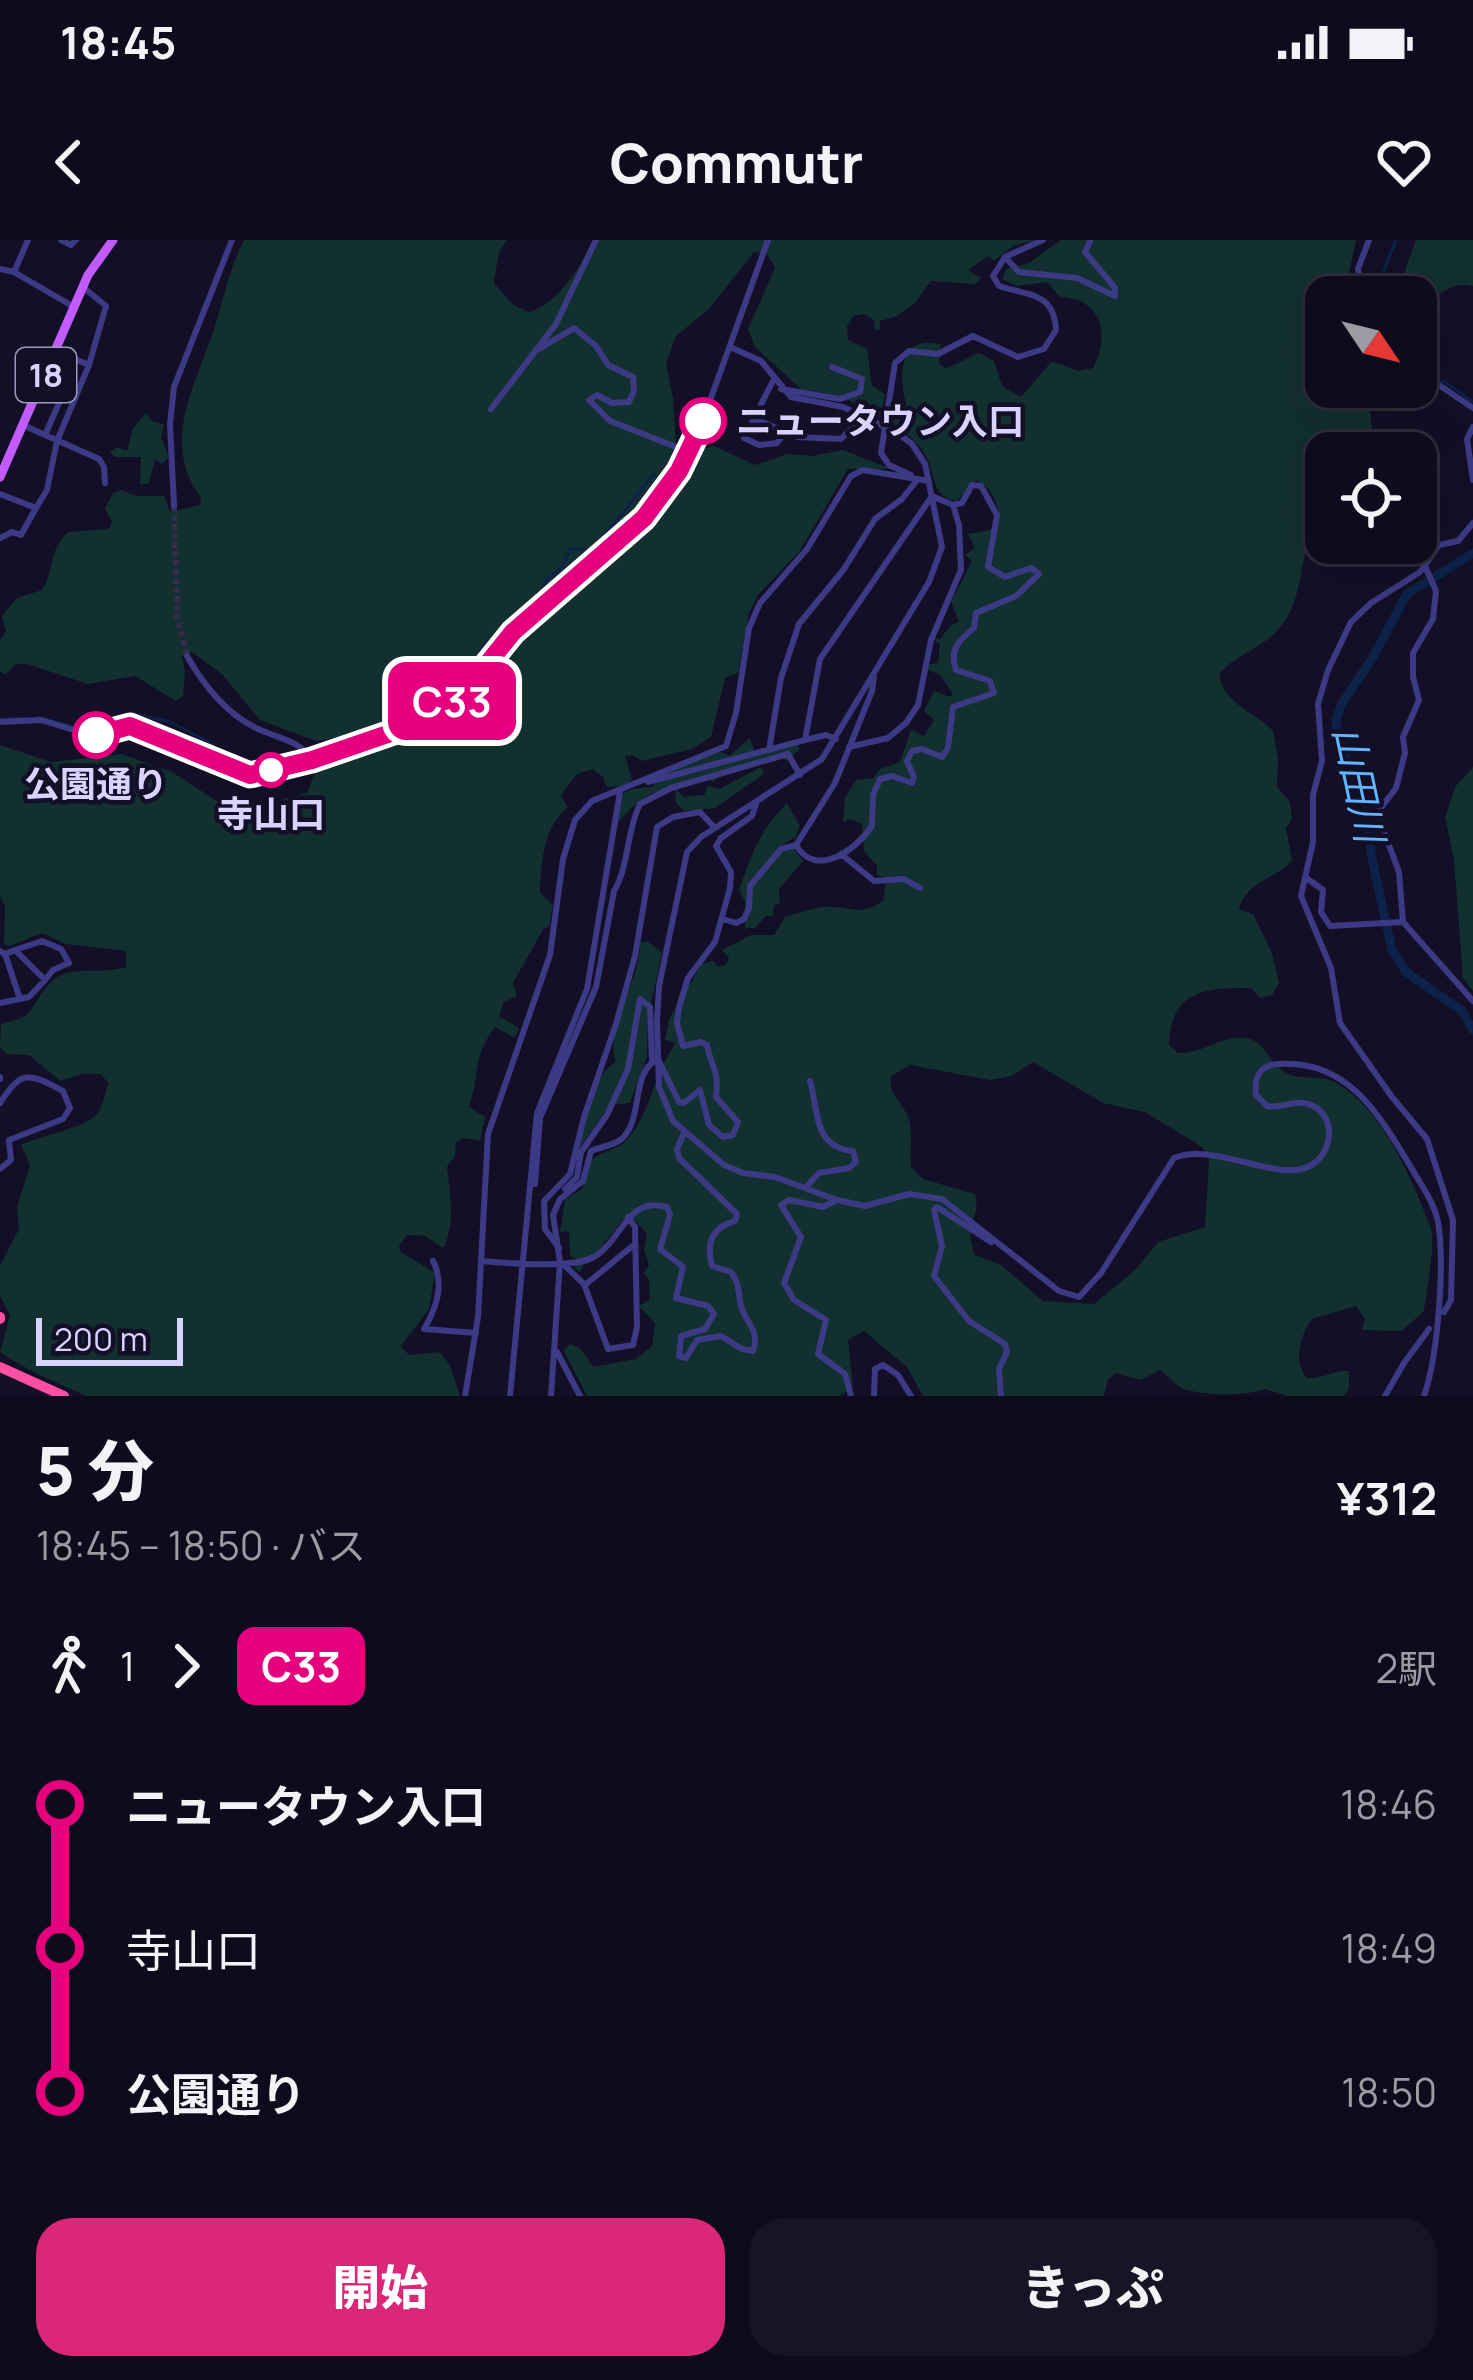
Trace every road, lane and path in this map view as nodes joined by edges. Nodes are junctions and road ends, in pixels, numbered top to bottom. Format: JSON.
{"nodes":[{"id":1,"x":28,"y":240,"type":"edge"},
{"id":2,"x":61,"y":240,"type":"edge"},
{"id":3,"x":76,"y":240,"type":"edge"},
{"id":4,"x":232,"y":240,"type":"edge"},
{"id":5,"x":596,"y":240,"type":"edge"},
{"id":6,"x":768,"y":240,"type":"edge"},
{"id":7,"x":1043,"y":240,"type":"edge"},
{"id":8,"x":1369,"y":240,"type":"edge"},
{"id":9,"x":108,"y":241,"type":"edge"},
{"id":10,"x":1090,"y":241,"type":"edge"},
{"id":11,"x":1005,"y":257,"type":"junction"},
{"id":12,"x":1,"y":270,"type":"edge"},
{"id":13,"x":14,"y":272,"type":"junction"},
{"id":14,"x":1360,"y":276,"type":"edge"},
{"id":15,"x":83,"y":287,"type":"junction"},
{"id":16,"x":74,"y":307,"type":"junction"},
{"id":17,"x":730,"y":347,"type":"junction"},
{"id":18,"x":539,"y":349,"type":"junction"},
{"id":19,"x":56,"y":351,"type":"junction"},
{"id":20,"x":89,"y":365,"type":"junction"},
{"id":21,"x":832,"y":367,"type":"dead end"},
{"id":22,"x":774,"y":379,"type":"junction"},
{"id":23,"x":1437,"y":385,"type":"edge"},
{"id":24,"x":42,"y":386,"type":"junction"},
{"id":25,"x":781,"y":389,"type":"junction"},
{"id":26,"x":63,"y":394,"type":"junction"},
{"id":27,"x":75,"y":399,"type":"junction"},
{"id":28,"x":1473,"y":408,"type":"edge"},
{"id":29,"x":491,"y":410,"type":"dead end"},
{"id":30,"x":864,"y":416,"type":"junction"},
{"id":31,"x":753,"y":418,"type":"junction"},
{"id":32,"x":25,"y":426,"type":"junction"},
{"id":33,"x":885,"y":426,"type":"junction"},
{"id":34,"x":1473,"y":428,"type":"edge"},
{"id":35,"x":785,"y":433,"type":"junction"},
{"id":36,"x":45,"y":435,"type":"junction"},
{"id":37,"x":57,"y":441,"type":"junction"},
{"id":38,"x":0,"y":477,"type":"edge"},
{"id":39,"x":928,"y":477,"type":"junction"},
{"id":40,"x":916,"y":478,"type":"junction"},
{"id":41,"x":1473,"y":480,"type":"edge"},
{"id":42,"x":105,"y":483,"type":"dead end"},
{"id":43,"x":0,"y":494,"type":"edge"},
{"id":44,"x":664,"y":494,"type":"junction"},
{"id":45,"x":932,"y":496,"type":"junction"},
{"id":46,"x":174,"y":506,"type":"tunnel mouth"},
{"id":47,"x":953,"y":506,"type":"junction"},
{"id":48,"x":36,"y":508,"type":"junction"},
{"id":49,"x":1473,"y":523,"type":"edge"},
{"id":50,"x":0,"y":538,"type":"edge"},
{"id":51,"x":1426,"y":569,"type":"junction"},
{"id":52,"x":187,"y":656,"type":"tunnel mouth"},
{"id":53,"x":874,"y":675,"type":"junction"},
{"id":54,"x":0,"y":722,"type":"edge"},
{"id":55,"x":836,"y":739,"type":"junction"},
{"id":56,"x":805,"y":740,"type":"junction"},
{"id":57,"x":849,"y":747,"type":"junction"},
{"id":58,"x":769,"y":750,"type":"junction"},
{"id":59,"x":312,"y":760,"type":"junction"},
{"id":60,"x":800,"y":776,"type":"junction"},
{"id":61,"x":645,"y":782,"type":"junction"},
{"id":62,"x":620,"y":792,"type":"junction"},
{"id":63,"x":756,"y":803,"type":"junction"},
{"id":64,"x":715,"y":828,"type":"junction"},
{"id":65,"x":796,"y":845,"type":"junction"},
{"id":66,"x":841,"y":854,"type":"junction"},
{"id":67,"x":1305,"y":877,"type":"junction"},
{"id":68,"x":920,"y":888,"type":"dead end"},
{"id":69,"x":723,"y":919,"type":"junction"},
{"id":70,"x":1403,"y":922,"type":"junction"},
{"id":71,"x":15,"y":950,"type":"junction"},
{"id":72,"x":2,"y":952,"type":"edge"},
{"id":73,"x":45,"y":980,"type":"junction"},
{"id":74,"x":19,"y":996,"type":"junction"},
{"id":75,"x":1473,"y":1000,"type":"edge"},
{"id":76,"x":0,"y":1003,"type":"edge"},
{"id":77,"x":655,"y":1060,"type":"junction"},
{"id":78,"x":810,"y":1081,"type":"dead end"},
{"id":79,"x":2,"y":1084,"type":"edge"},
{"id":80,"x":0,"y":1103,"type":"edge"},
{"id":81,"x":538,"y":1117,"type":"junction"},
{"id":82,"x":684,"y":1133,"type":"junction"},
{"id":83,"x":0,"y":1169,"type":"edge"},
{"id":84,"x":535,"y":1184,"type":"dead end"},
{"id":85,"x":807,"y":1186,"type":"junction"},
{"id":86,"x":565,"y":1193,"type":"junction"},
{"id":87,"x":837,"y":1200,"type":"junction"},
{"id":88,"x":628,"y":1217,"type":"junction"},
{"id":89,"x":634,"y":1244,"type":"junction"},
{"id":90,"x":1001,"y":1245,"type":"junction"},
{"id":91,"x":559,"y":1248,"type":"junction"},
{"id":92,"x":434,"y":1261,"type":"dead end"},
{"id":93,"x":482,"y":1261,"type":"junction"},
{"id":94,"x":560,"y":1262,"type":"junction"},
{"id":95,"x":523,"y":1263,"type":"junction"},
{"id":96,"x":585,"y":1285,"type":"junction"},
{"id":97,"x":1444,"y":1312,"type":"dead end"},
{"id":98,"x":1430,"y":1329,"type":"dead end"},
{"id":99,"x":476,"y":1333,"type":"junction"},
{"id":100,"x":555,"y":1347,"type":"junction"},
{"id":101,"x":0,"y":1368,"type":"edge"},
{"id":102,"x":63,"y":1395,"type":"edge"},
{"id":103,"x":465,"y":1396,"type":"edge"},
{"id":104,"x":510,"y":1396,"type":"edge"},
{"id":105,"x":551,"y":1396,"type":"edge"},
{"id":106,"x":580,"y":1396,"type":"edge"},
{"id":107,"x":850,"y":1396,"type":"edge"},
{"id":108,"x":874,"y":1396,"type":"edge"},
{"id":109,"x":911,"y":1396,"type":"edge"},
{"id":110,"x":1001,"y":1396,"type":"edge"},
{"id":111,"x":1385,"y":1396,"type":"edge"},
{"id":112,"x":1424,"y":1396,"type":"edge"}],
"edges":[{"from":1,"to":13,"type":"street"},
{"from":2,"to":3,"type":"street"},
{"from":4,"to":46,"type":"street"},
{"from":5,"to":18,"type":"street"},
{"from":6,"to":17,"type":"street"},
{"from":7,"to":11,"type":"street"},
{"from":8,"to":14,"type":"street"},
{"from":9,"to":15,"type":"main road","number":"18"},
{"from":10,"to":11,"type":"street"},
{"from":11,"to":33,"type":"street"},
{"from":12,"to":13,"type":"street"},
{"from":13,"to":16,"type":"street"},
{"from":15,"to":16,"type":"main road","number":"18"},
{"from":15,"to":20,"type":"street"},
{"from":16,"to":19,"type":"main road","number":"18"},
{"from":17,"to":22,"type":"street"},
{"from":17,"to":44,"type":"street"},
{"from":18,"to":29,"type":"street"},
{"from":18,"to":44,"type":"street"},
{"from":19,"to":20,"type":"street"},
{"from":19,"to":24,"type":"main road","number":"18"},
{"from":20,"to":27,"type":"street"},
{"from":21,"to":25,"type":"street"},
{"from":22,"to":25,"type":"street"},
{"from":22,"to":31,"type":"street"},
{"from":23,"to":28,"type":"street"},
{"from":24,"to":26,"type":"street"},
{"from":24,"to":32,"type":"main road","number":"18"},
{"from":25,"to":30,"type":"street"},
{"from":26,"to":27,"type":"street"},
{"from":26,"to":36,"type":"street"},
{"from":27,"to":37,"type":"street"},
{"from":30,"to":33,"type":"street"},
{"from":30,"to":35,"type":"street"},
{"from":31,"to":35,"type":"street"},
{"from":31,"to":35,"type":"street"},
{"from":32,"to":36,"type":"street"},
{"from":32,"to":38,"type":"main road","number":"18"},
{"from":33,"to":39,"type":"street"},
{"from":33,"to":40,"type":"street"},
{"from":34,"to":41,"type":"street"},
{"from":36,"to":37,"type":"street"},
{"from":37,"to":42,"type":"street"},
{"from":37,"to":48,"type":"street"},
{"from":39,"to":40,"type":"street"},
{"from":39,"to":45,"type":"street"},
{"from":40,"to":58,"type":"street"},
{"from":40,"to":61,"type":"street"},
{"from":43,"to":48,"type":"street"},
{"from":44,"to":59,"type":"street"},
{"from":45,"to":47,"type":"street"},
{"from":45,"to":53,"type":"street"},
{"from":45,"to":56,"type":"street"},
{"from":47,"to":57,"type":"street"},
{"from":47,"to":66,"type":"street"},
{"from":48,"to":50,"type":"street"},
{"from":49,"to":51,"type":"street"},
{"from":51,"to":67,"type":"street"},
{"from":51,"to":70,"type":"street"},
{"from":52,"to":59,"type":"street"},
{"from":53,"to":55,"type":"street"},
{"from":53,"to":57,"type":"street"},
{"from":54,"to":59,"type":"street"},
{"from":55,"to":56,"type":"street"},
{"from":55,"to":60,"type":"street"},
{"from":56,"to":58,"type":"street"},
{"from":57,"to":65,"type":"street"},
{"from":58,"to":61,"type":"street"},
{"from":60,"to":63,"type":"street"},
{"from":60,"to":81,"type":"street"},
{"from":61,"to":62,"type":"street"},
{"from":62,"to":81,"type":"street"},
{"from":62,"to":93,"type":"street"},
{"from":63,"to":64,"type":"street"},
{"from":63,"to":69,"type":"street"},
{"from":64,"to":77,"type":"street"},
{"from":64,"to":91,"type":"street"},
{"from":65,"to":66,"type":"street"},
{"from":65,"to":69,"type":"street"},
{"from":66,"to":68,"type":"street"},
{"from":67,"to":70,"type":"street"},
{"from":67,"to":97,"type":"street"},
{"from":69,"to":77,"type":"street"},
{"from":70,"to":75,"type":"street"},
{"from":71,"to":72,"type":"street"},
{"from":71,"to":73,"type":"street"},
{"from":71,"to":73,"type":"street"},
{"from":72,"to":74,"type":"street"},
{"from":73,"to":74,"type":"street"},
{"from":74,"to":76,"type":"street"},
{"from":77,"to":82,"type":"street"},
{"from":77,"to":86,"type":"street"},
{"from":77,"to":86,"type":"street"},
{"from":78,"to":85,"type":"street"},
{"from":79,"to":80,"type":"street"},
{"from":79,"to":83,"type":"street"},
{"from":81,"to":84,"type":"street"},
{"from":81,"to":95,"type":"street"},
{"from":82,"to":85,"type":"street"},
{"from":82,"to":88,"type":"street"},
{"from":85,"to":87,"type":"street"},
{"from":86,"to":91,"type":"street"},
{"from":87,"to":90,"type":"street"},
{"from":87,"to":107,"type":"street"},
{"from":88,"to":89,"type":"street"},
{"from":88,"to":94,"type":"street"},
{"from":89,"to":96,"type":"street"},
{"from":89,"to":96,"type":"street"},
{"from":90,"to":110,"type":"street"},
{"from":90,"to":112,"type":"street"},
{"from":91,"to":94,"type":"street"},
{"from":92,"to":99,"type":"street"},
{"from":93,"to":95,"type":"street"},
{"from":93,"to":99,"type":"street"},
{"from":94,"to":95,"type":"street"},
{"from":94,"to":96,"type":"street"},
{"from":94,"to":100,"type":"street"},
{"from":95,"to":104,"type":"street"},
{"from":98,"to":111,"type":"street"},
{"from":99,"to":103,"type":"street"},
{"from":100,"to":105,"type":"street"},
{"from":100,"to":106,"type":"street"},
{"from":101,"to":102,"type":"highway"},
{"from":101,"to":102,"type":"highway"},
{"from":108,"to":109,"type":"street"}]}
